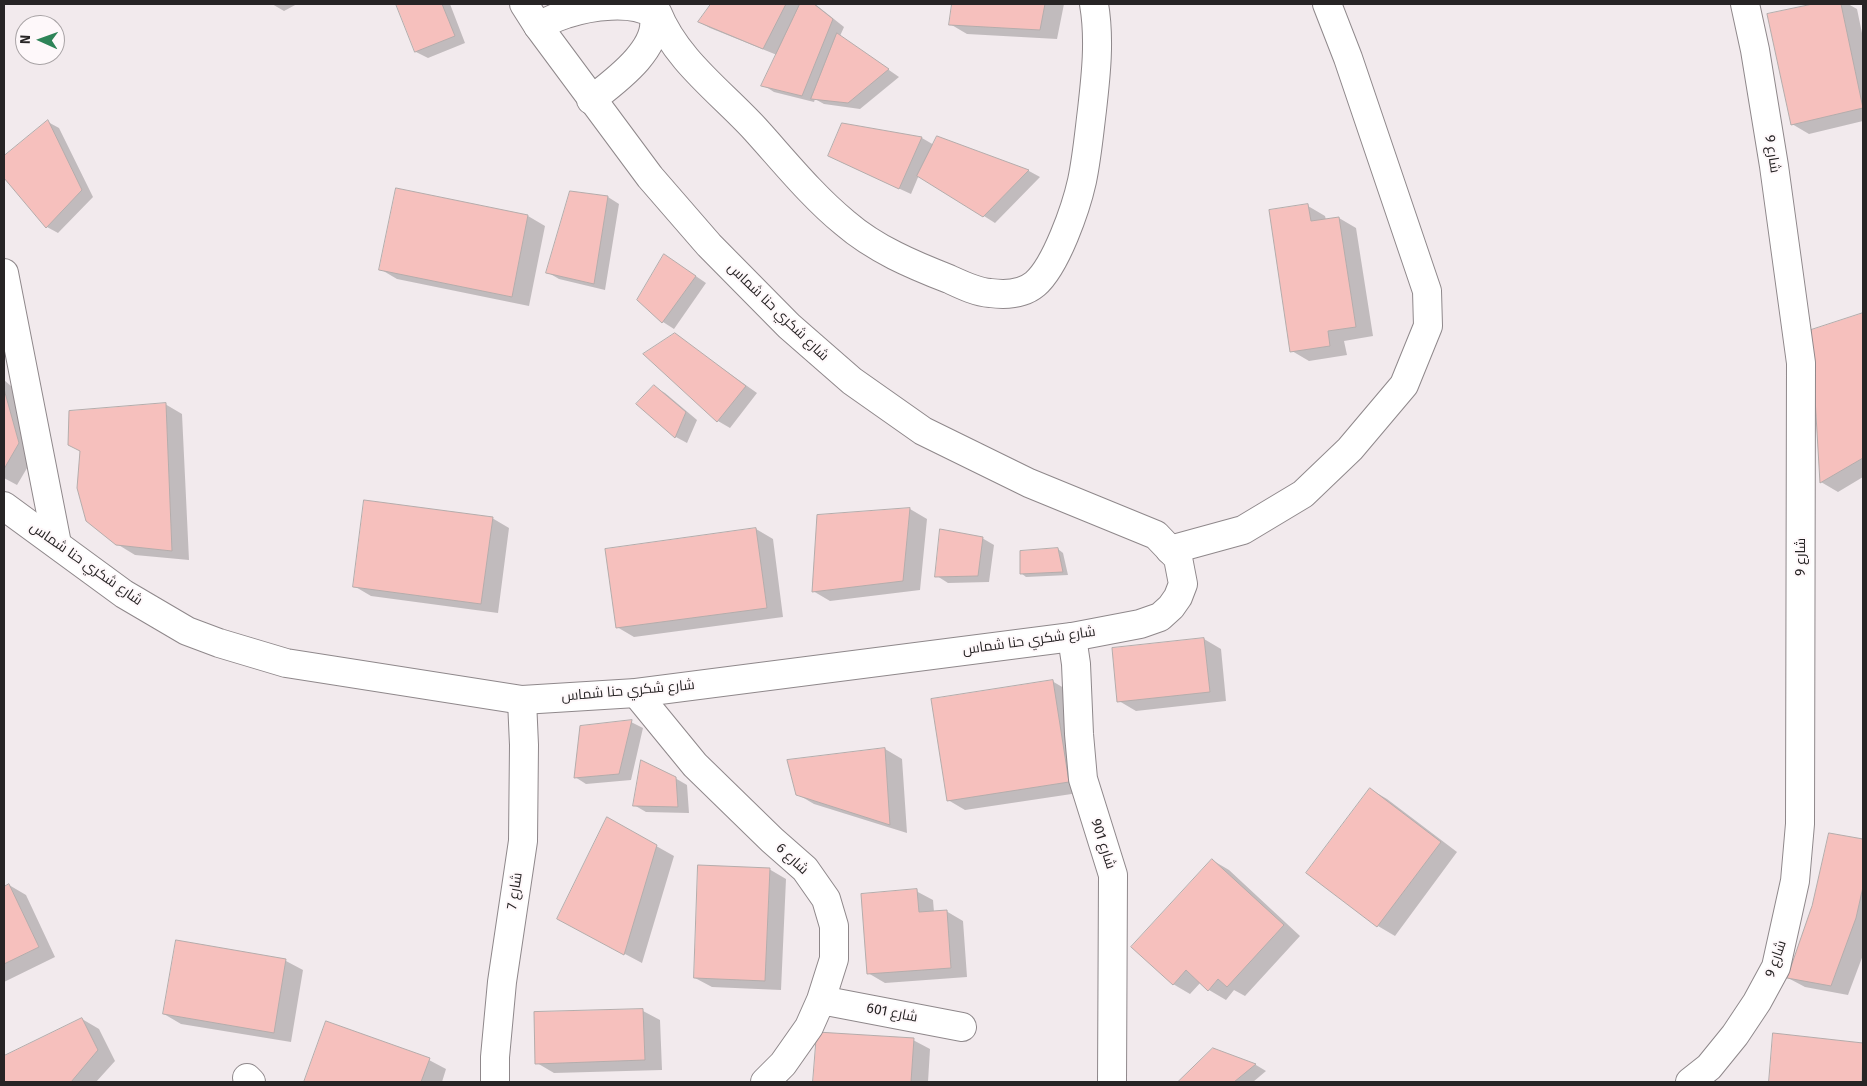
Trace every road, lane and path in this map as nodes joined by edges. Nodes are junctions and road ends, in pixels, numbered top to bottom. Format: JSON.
{"nodes":[{"id":1,"x":1094,"y":4,"type":"edge"},
{"id":2,"x":1327,"y":4,"type":"edge"},
{"id":3,"x":1745,"y":4,"type":"edge"},
{"id":4,"x":659,"y":10,"type":"edge"},
{"id":5,"x":531,"y":15,"type":"edge"},
{"id":6,"x":591,"y":100,"type":"junction"},
{"id":7,"x":4,"y":273,"type":"edge"},
{"id":8,"x":4,"y":506,"type":"edge"},
{"id":9,"x":57,"y":544,"type":"junction"},
{"id":10,"x":1170,"y":550,"type":"junction"},
{"id":11,"x":1072,"y":637,"type":"junction"},
{"id":12,"x":636,"y":694,"type":"junction"},
{"id":13,"x":522,"y":700,"type":"junction"},
{"id":14,"x":821,"y":1000,"type":"junction"},
{"id":15,"x":962,"y":1027,"type":"dead end"},
{"id":16,"x":1692,"y":1081,"type":"edge"},
{"id":17,"x":495,"y":1082,"type":"edge"},
{"id":18,"x":765,"y":1082,"type":"edge"},
{"id":19,"x":1112,"y":1082,"type":"edge"}],
"edges":[{"from":1,"to":4,"type":"street"},
{"from":2,"to":10,"type":"street"},
{"from":3,"to":16,"type":"street","name":"شارع 9"},
{"from":4,"to":5,"type":"street"},
{"from":4,"to":6,"type":"street"},
{"from":5,"to":6,"type":"street","name":"شارع شكري حنا شماس"},
{"from":6,"to":10,"type":"street","name":"شارع شكري حنا شماس"},
{"from":7,"to":9,"type":"street"},
{"from":8,"to":9,"type":"street","name":"شارع شكري حنا شماس"},
{"from":9,"to":13,"type":"street","name":"شارع شكري حنا شماس"},
{"from":10,"to":11,"type":"street","name":"شارع شكري حنا شماس"},
{"from":11,"to":12,"type":"street","name":"شارع شكري حنا شماس"},
{"from":11,"to":19,"type":"street","name":"شارع 901"},
{"from":12,"to":13,"type":"street","name":"شارع شكري حنا شماس"},
{"from":12,"to":14,"type":"street","name":"شارع 6"},
{"from":13,"to":17,"type":"street","name":"شارع 7"},
{"from":14,"to":15,"type":"street","name":"شارع 601"},
{"from":14,"to":18,"type":"street","name":"شارع 6"}]}
